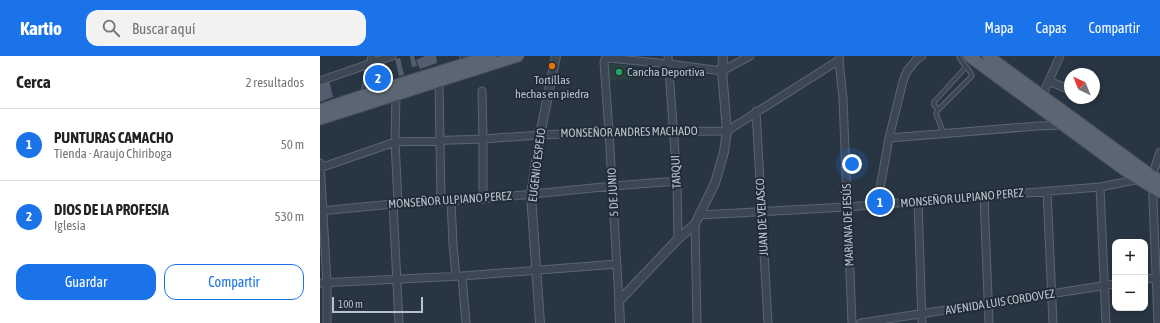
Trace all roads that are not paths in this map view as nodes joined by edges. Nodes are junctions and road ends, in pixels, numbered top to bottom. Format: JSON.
{"nodes":[{"id":1,"x":392,"y":56,"type":"edge"},
{"id":2,"x":490,"y":56,"type":"edge"},
{"id":3,"x":518,"y":56,"type":"edge"},
{"id":4,"x":556,"y":56,"type":"edge"},
{"id":5,"x":668,"y":56,"type":"edge"},
{"id":6,"x":723,"y":56,"type":"edge"},
{"id":7,"x":750,"y":56,"type":"edge"},
{"id":8,"x":922,"y":56,"type":"edge"},
{"id":9,"x":959,"y":56,"type":"edge"},
{"id":10,"x":988,"y":56,"type":"edge"},
{"id":11,"x":1060,"y":56,"type":"edge"},
{"id":12,"x":839,"y":58,"type":"edge"},
{"id":13,"x":371,"y":59,"type":"edge"},
{"id":14,"x":463,"y":60,"type":"edge"},
{"id":15,"x":967,"y":61,"type":"edge"},
{"id":16,"x":669,"y":64,"type":"junction"},
{"id":17,"x":722,"y":71,"type":"junction"},
{"id":18,"x":320,"y":81,"type":"edge"},
{"id":19,"x":439,"y":81,"type":"junction"},
{"id":20,"x":1049,"y":81,"type":"junction"},
{"id":21,"x":1064,"y":87,"type":"edge"},
{"id":22,"x":482,"y":91,"type":"dead end"},
{"id":23,"x":366,"y":94,"type":"junction"},
{"id":24,"x":396,"y":95,"type":"junction"},
{"id":25,"x":1042,"y":96,"type":"junction"},
{"id":26,"x":938,"y":109,"type":"junction"},
{"id":27,"x":320,"y":110,"type":"edge"},
{"id":28,"x":756,"y":111,"type":"junction"},
{"id":29,"x":320,"y":120,"type":"edge"},
{"id":30,"x":1064,"y":125,"type":"junction"},
{"id":31,"x":673,"y":131,"type":"junction"},
{"id":32,"x":726,"y":131,"type":"junction"},
{"id":33,"x":609,"y":132,"type":"junction"},
{"id":34,"x":944,"y":134,"type":"junction"},
{"id":35,"x":540,"y":135,"type":"junction"},
{"id":36,"x":889,"y":138,"type":"junction"},
{"id":37,"x":484,"y":139,"type":"junction"},
{"id":38,"x":440,"y":140,"type":"junction"},
{"id":39,"x":395,"y":142,"type":"junction"},
{"id":40,"x":1160,"y":152,"type":"edge"},
{"id":41,"x":320,"y":163,"type":"edge"},
{"id":42,"x":320,"y":168,"type":"edge"},
{"id":43,"x":1139,"y":180,"type":"junction"},
{"id":44,"x":677,"y":181,"type":"junction"},
{"id":45,"x":1156,"y":183,"type":"edge"},
{"id":46,"x":612,"y":186,"type":"junction"},
{"id":47,"x":1100,"y":187,"type":"junction"},
{"id":48,"x":1047,"y":191,"type":"junction"},
{"id":49,"x":531,"y":195,"type":"junction"},
{"id":50,"x":984,"y":196,"type":"junction"},
{"id":51,"x":483,"y":199,"type":"junction"},
{"id":52,"x":451,"y":200,"type":"junction"},
{"id":53,"x":918,"y":201,"type":"junction"},
{"id":54,"x":441,"y":202,"type":"junction"},
{"id":55,"x":396,"y":204,"type":"junction"},
{"id":56,"x":877,"y":205,"type":"junction"},
{"id":57,"x":847,"y":207,"type":"junction"},
{"id":58,"x":321,"y":211,"type":"edge"},
{"id":59,"x":761,"y":212,"type":"junction"},
{"id":60,"x":700,"y":215,"type":"junction"},
{"id":61,"x":695,"y":224,"type":"junction"},
{"id":62,"x":678,"y":239,"type":"junction"},
{"id":63,"x":617,"y":264,"type":"junction"},
{"id":64,"x":536,"y":269,"type":"junction"},
{"id":65,"x":459,"y":276,"type":"junction"},
{"id":66,"x":1158,"y":277,"type":"edge"},
{"id":67,"x":1148,"y":279,"type":"edge"},
{"id":68,"x":396,"y":280,"type":"junction"},
{"id":69,"x":323,"y":283,"type":"edge"},
{"id":70,"x":1112,"y":285,"type":"edge"},
{"id":71,"x":1104,"y":286,"type":"junction"},
{"id":72,"x":1052,"y":294,"type":"junction"},
{"id":73,"x":619,"y":301,"type":"junction"},
{"id":74,"x":988,"y":304,"type":"junction"},
{"id":75,"x":922,"y":314,"type":"junction"},
{"id":76,"x":327,"y":323,"type":"edge"},
{"id":77,"x":399,"y":323,"type":"edge"},
{"id":78,"x":466,"y":323,"type":"edge"},
{"id":79,"x":540,"y":323,"type":"edge"},
{"id":80,"x":620,"y":323,"type":"edge"},
{"id":81,"x":697,"y":323,"type":"edge"},
{"id":82,"x":768,"y":323,"type":"edge"},
{"id":83,"x":852,"y":323,"type":"edge"},
{"id":84,"x":861,"y":323,"type":"edge"},
{"id":85,"x":922,"y":323,"type":"edge"},
{"id":86,"x":989,"y":323,"type":"edge"},
{"id":87,"x":1053,"y":323,"type":"edge"},
{"id":88,"x":1106,"y":323,"type":"edge"},
{"id":89,"x":1158,"y":323,"type":"edge"}],
"edges":[{"from":1,"to":13,"type":"street"},
{"from":2,"to":14,"type":"main road"},
{"from":3,"to":19,"type":"main road"},
{"from":4,"to":35,"type":"street","name":"EUGENIO ESPEJO"},
{"from":5,"to":16,"type":"street","name":"TARQUI"},
{"from":6,"to":17,"type":"street"},
{"from":7,"to":17,"type":"street"},
{"from":8,"to":36,"type":"street"},
{"from":9,"to":15,"type":"lane"},
{"from":10,"to":25,"type":"main road"},
{"from":11,"to":20,"type":"street"},
{"from":12,"to":28,"type":"street"},
{"from":12,"to":57,"type":"street","name":"MARIANA DE JESÚS"},
{"from":13,"to":18,"type":"street"},
{"from":13,"to":23,"type":"street"},
{"from":14,"to":23,"type":"main road"},
{"from":15,"to":26,"type":"lane"},
{"from":15,"to":26,"type":"lane"},
{"from":15,"to":30,"type":"main road"},
{"from":16,"to":17,"type":"street"},
{"from":16,"to":31,"type":"street","name":"TARQUI"},
{"from":16,"to":33,"type":"street","name":"5 DE JUNIO"},
{"from":17,"to":32,"type":"street"},
{"from":19,"to":24,"type":"main road"},
{"from":19,"to":38,"type":"street"},
{"from":20,"to":21,"type":"street"},
{"from":20,"to":25,"type":"street"},
{"from":22,"to":37,"type":"street"},
{"from":23,"to":27,"type":"main road"},
{"from":24,"to":29,"type":"main road"},
{"from":24,"to":39,"type":"street"},
{"from":25,"to":45,"type":"main road"},
{"from":26,"to":34,"type":"lane"},
{"from":28,"to":32,"type":"street"},
{"from":28,"to":59,"type":"street","name":"JUAN DE VELASCO"},
{"from":30,"to":34,"type":"street"},
{"from":30,"to":43,"type":"main road"},
{"from":31,"to":32,"type":"street","name":"MONSEÑOR ANDRES MACHADO"},
{"from":31,"to":33,"type":"street","name":"MONSEÑOR ANDRES MACHADO"},
{"from":31,"to":44,"type":"street","name":"TARQUI"},
{"from":32,"to":60,"type":"street"},
{"from":33,"to":35,"type":"street","name":"MONSEÑOR ANDRES MACHADO"},
{"from":33,"to":46,"type":"street","name":"5 DE JUNIO"},
{"from":34,"to":36,"type":"street"},
{"from":35,"to":37,"type":"street","name":"MONSEÑOR ANDRES MACHADO"},
{"from":35,"to":49,"type":"street","name":"EUGENIO ESPEJO"},
{"from":36,"to":56,"type":"street"},
{"from":37,"to":38,"type":"street","name":"MONSEÑOR ANDRES MACHADO"},
{"from":37,"to":51,"type":"street"},
{"from":38,"to":39,"type":"street","name":"MONSEÑOR ANDRES MACHADO"},
{"from":38,"to":54,"type":"street"},
{"from":39,"to":42,"type":"street","name":"MONSEÑOR ANDRES MACHADO"},
{"from":39,"to":55,"type":"street"},
{"from":40,"to":45,"type":"street"},
{"from":41,"to":42,"type":"street"},
{"from":42,"to":58,"type":"street"},
{"from":43,"to":45,"type":"main road"},
{"from":43,"to":47,"type":"street","name":"MONSEÑOR ULPIANO PEREZ"},
{"from":44,"to":46,"type":"street","name":"MONSEÑOR ULPIANO PEREZ"},
{"from":44,"to":62,"type":"street","name":"TARQUI"},
{"from":45,"to":66,"type":"street"},
{"from":46,"to":49,"type":"street","name":"MONSEÑOR ULPIANO PEREZ"},
{"from":46,"to":63,"type":"street","name":"5 DE JUNIO"},
{"from":47,"to":48,"type":"street","name":"MONSEÑOR ULPIANO PEREZ"},
{"from":47,"to":71,"type":"street"},
{"from":48,"to":50,"type":"street","name":"MONSEÑOR ULPIANO PEREZ"},
{"from":48,"to":72,"type":"street"},
{"from":49,"to":51,"type":"street","name":"MONSEÑOR ULPIANO PEREZ"},
{"from":49,"to":64,"type":"street","name":"EUGENIO ESPEJO"},
{"from":50,"to":53,"type":"street","name":"MONSEÑOR ULPIANO PEREZ"},
{"from":50,"to":74,"type":"street"},
{"from":51,"to":52,"type":"street","name":"MONSEÑOR ULPIANO PEREZ"},
{"from":52,"to":54,"type":"street","name":"MONSEÑOR ULPIANO PEREZ"},
{"from":52,"to":65,"type":"street"},
{"from":53,"to":56,"type":"street","name":"MONSEÑOR ULPIANO PEREZ"},
{"from":53,"to":75,"type":"street"},
{"from":54,"to":55,"type":"street","name":"MONSEÑOR ULPIANO PEREZ"},
{"from":55,"to":58,"type":"street","name":"MONSEÑOR ULPIANO PEREZ"},
{"from":55,"to":68,"type":"street"},
{"from":56,"to":57,"type":"street","name":"MONSEÑOR ULPIANO PEREZ"},
{"from":57,"to":59,"type":"street","name":"MONSEÑOR ULPIANO PEREZ"},
{"from":57,"to":83,"type":"street","name":"MARIANA DE JESÚS"},
{"from":58,"to":69,"type":"street"},
{"from":59,"to":60,"type":"street","name":"MONSEÑOR ULPIANO PEREZ"},
{"from":59,"to":82,"type":"street","name":"JUAN DE VELASCO"},
{"from":60,"to":61,"type":"street"},
{"from":61,"to":62,"type":"street"},
{"from":61,"to":81,"type":"street"},
{"from":62,"to":73,"type":"street"},
{"from":63,"to":64,"type":"street"},
{"from":63,"to":73,"type":"street","name":"5 DE JUNIO"},
{"from":64,"to":65,"type":"street"},
{"from":64,"to":79,"type":"street","name":"EUGENIO ESPEJO"},
{"from":65,"to":68,"type":"street"},
{"from":65,"to":78,"type":"street"},
{"from":66,"to":67,"type":"street"},
{"from":66,"to":89,"type":"street"},
{"from":68,"to":69,"type":"street"},
{"from":68,"to":77,"type":"street"},
{"from":69,"to":76,"type":"street"},
{"from":70,"to":71,"type":"street","name":"AVENIDA LUIS CORDOVEZ"},
{"from":71,"to":72,"type":"street","name":"AVENIDA LUIS CORDOVEZ"},
{"from":71,"to":88,"type":"street"},
{"from":72,"to":74,"type":"street","name":"AVENIDA LUIS CORDOVEZ"},
{"from":72,"to":87,"type":"street"},
{"from":73,"to":80,"type":"street","name":"5 DE JUNIO"},
{"from":74,"to":75,"type":"street","name":"AVENIDA LUIS CORDOVEZ"},
{"from":74,"to":86,"type":"street"},
{"from":75,"to":84,"type":"street","name":"AVENIDA LUIS CORDOVEZ"},
{"from":75,"to":85,"type":"street"}]}
